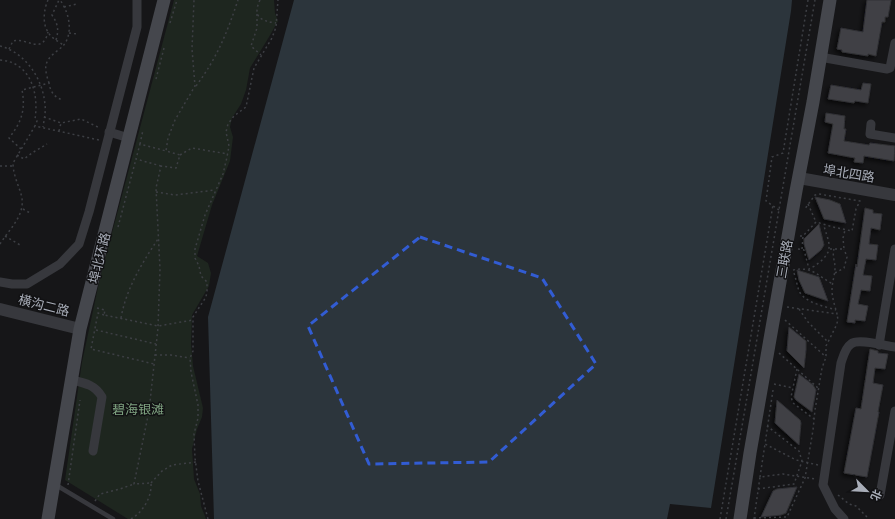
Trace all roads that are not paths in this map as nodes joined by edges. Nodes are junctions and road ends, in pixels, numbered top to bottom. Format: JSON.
{"nodes":[{"id":1,"x":137,"y":0,"type":"edge"},
{"id":2,"x":164,"y":0,"type":"edge"},
{"id":3,"x":830,"y":0,"type":"edge"},
{"id":4,"x":895,"y":43,"type":"edge"},
{"id":5,"x":820,"y":58,"type":"junction"},
{"id":6,"x":871,"y":124,"type":"dead end"},
{"id":7,"x":109,"y":132,"type":"junction"},
{"id":8,"x":129,"y":138,"type":"junction"},
{"id":9,"x":895,"y":138,"type":"edge"},
{"id":10,"x":799,"y":178,"type":"junction"},
{"id":11,"x":895,"y":195,"type":"edge"},
{"id":12,"x":895,"y":249,"type":"edge"},
{"id":13,"x":0,"y":282,"type":"edge"},
{"id":14,"x":0,"y":309,"type":"edge"},
{"id":15,"x":80,"y":329,"type":"junction"},
{"id":16,"x":879,"y":345,"type":"junction"},
{"id":17,"x":895,"y":347,"type":"edge"},
{"id":18,"x":77,"y":381,"type":"junction"},
{"id":19,"x":895,"y":411,"type":"edge"},
{"id":20,"x":93,"y":450,"type":"dead end"},
{"id":21,"x":54,"y":484,"type":"junction"},
{"id":22,"x":880,"y":495,"type":"dead end"},
{"id":23,"x":48,"y":519,"type":"edge"},
{"id":24,"x":113,"y":519,"type":"edge"},
{"id":25,"x":740,"y":519,"type":"edge"},
{"id":26,"x":844,"y":519,"type":"edge"}],
"edges":[{"from":1,"to":7,"type":"street"},
{"from":2,"to":8,"type":"main road","name":"埠北环路"},
{"from":3,"to":5,"type":"main road","name":"三联路"},
{"from":4,"to":5,"type":"street"},
{"from":5,"to":10,"type":"main road","name":"三联路"},
{"from":6,"to":9,"type":"street"},
{"from":7,"to":8,"type":"street"},
{"from":7,"to":13,"type":"street"},
{"from":8,"to":15,"type":"main road","name":"埠北环路"},
{"from":10,"to":11,"type":"street","name":"埠北四路"},
{"from":10,"to":25,"type":"main road","name":"三联路"},
{"from":12,"to":16,"type":"street"},
{"from":14,"to":15,"type":"street","name":"横沟二路"},
{"from":15,"to":18,"type":"main road","name":"埠北环路"},
{"from":16,"to":17,"type":"street"},
{"from":16,"to":26,"type":"street"},
{"from":18,"to":20,"type":"street"},
{"from":18,"to":21,"type":"main road","name":"埠北环路"},
{"from":19,"to":22,"type":"street"},
{"from":21,"to":23,"type":"main road","name":"埠北环路"},
{"from":21,"to":24,"type":"lane"}]}
